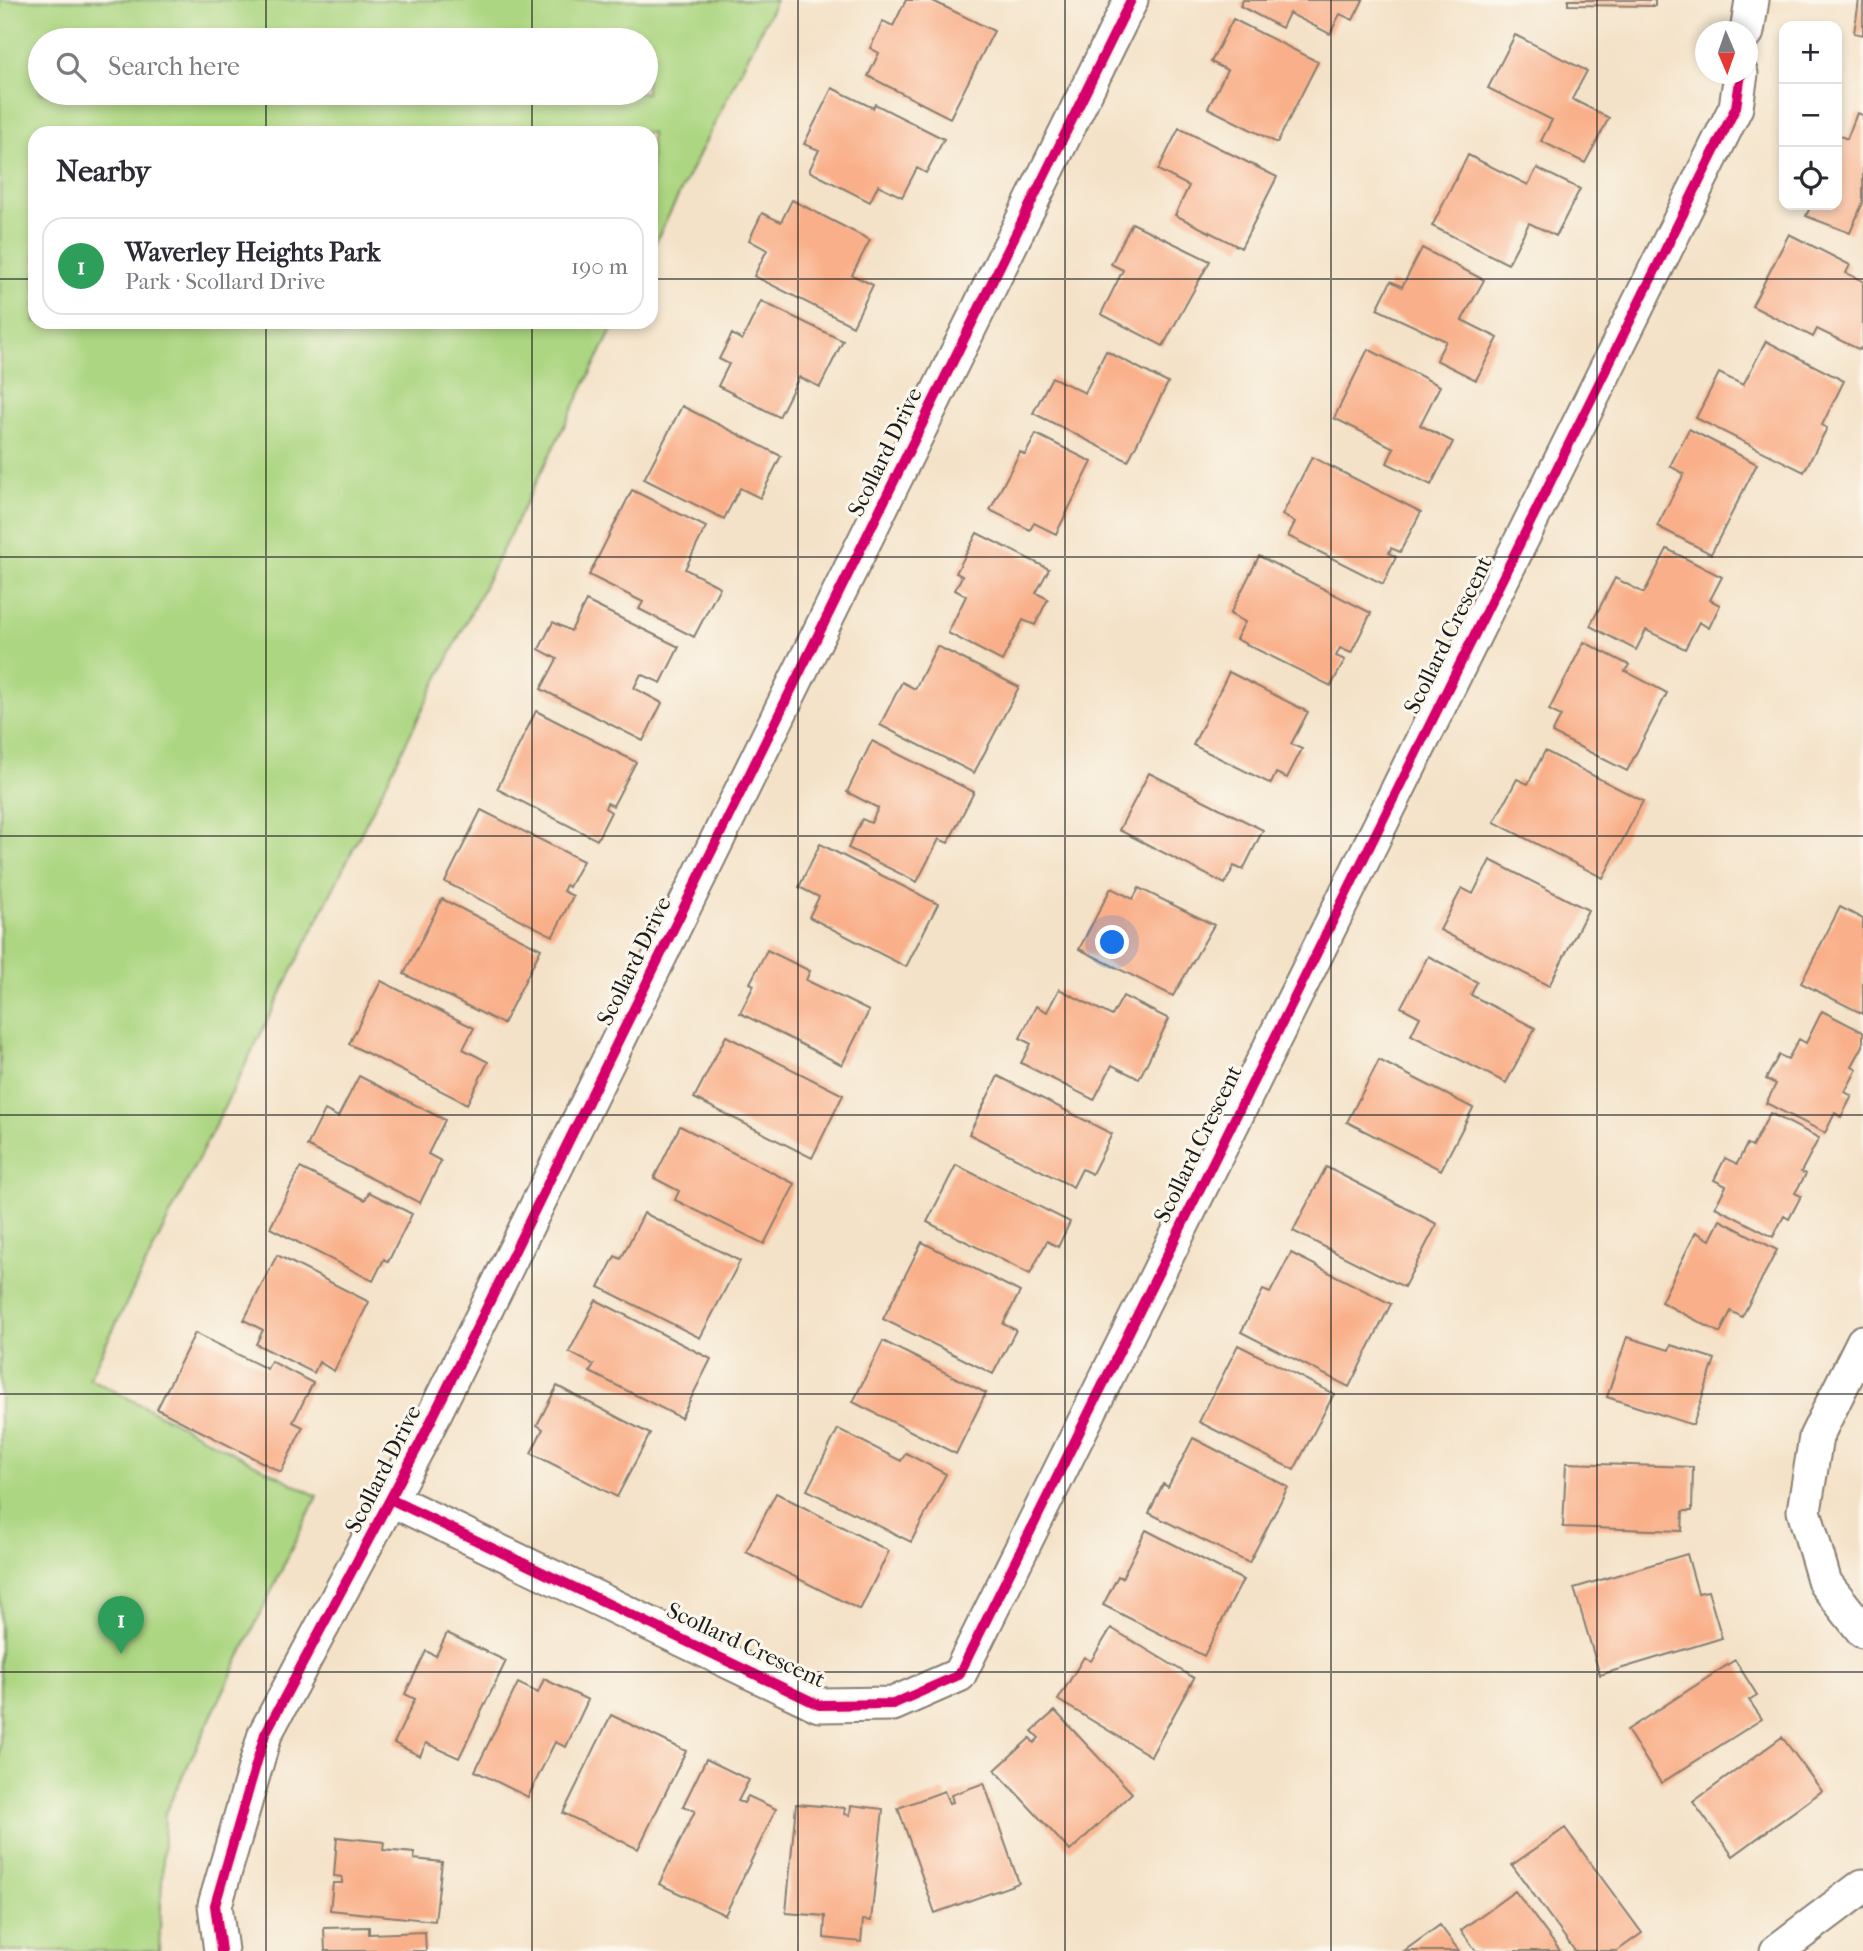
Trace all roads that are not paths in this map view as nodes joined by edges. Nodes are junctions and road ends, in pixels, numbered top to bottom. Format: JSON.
{"nodes":[{"id":1,"x":1131,"y":0,"type":"edge"},
{"id":2,"x":1752,"y":0,"type":"edge"},
{"id":3,"x":1749,"y":21,"type":"edge"},
{"id":4,"x":1739,"y":84,"type":"edge"},
{"id":5,"x":1863,"y":1342,"type":"edge"},
{"id":6,"x":392,"y":1500,"type":"junction"},
{"id":7,"x":1863,"y":1631,"type":"edge"},
{"id":8,"x":1863,"y":1886,"type":"edge"},
{"id":9,"x":221,"y":1951,"type":"edge"},
{"id":10,"x":1777,"y":1951,"type":"edge"}],
"edges":[{"from":1,"to":6,"type":"street","name":"Scollard Drive"},
{"from":2,"to":3,"type":"street"},
{"from":4,"to":6,"type":"street","name":"Scollard Crescent"},
{"from":5,"to":7,"type":"street"},
{"from":6,"to":9,"type":"street","name":"Scollard Drive"},
{"from":8,"to":10,"type":"street"}]}
